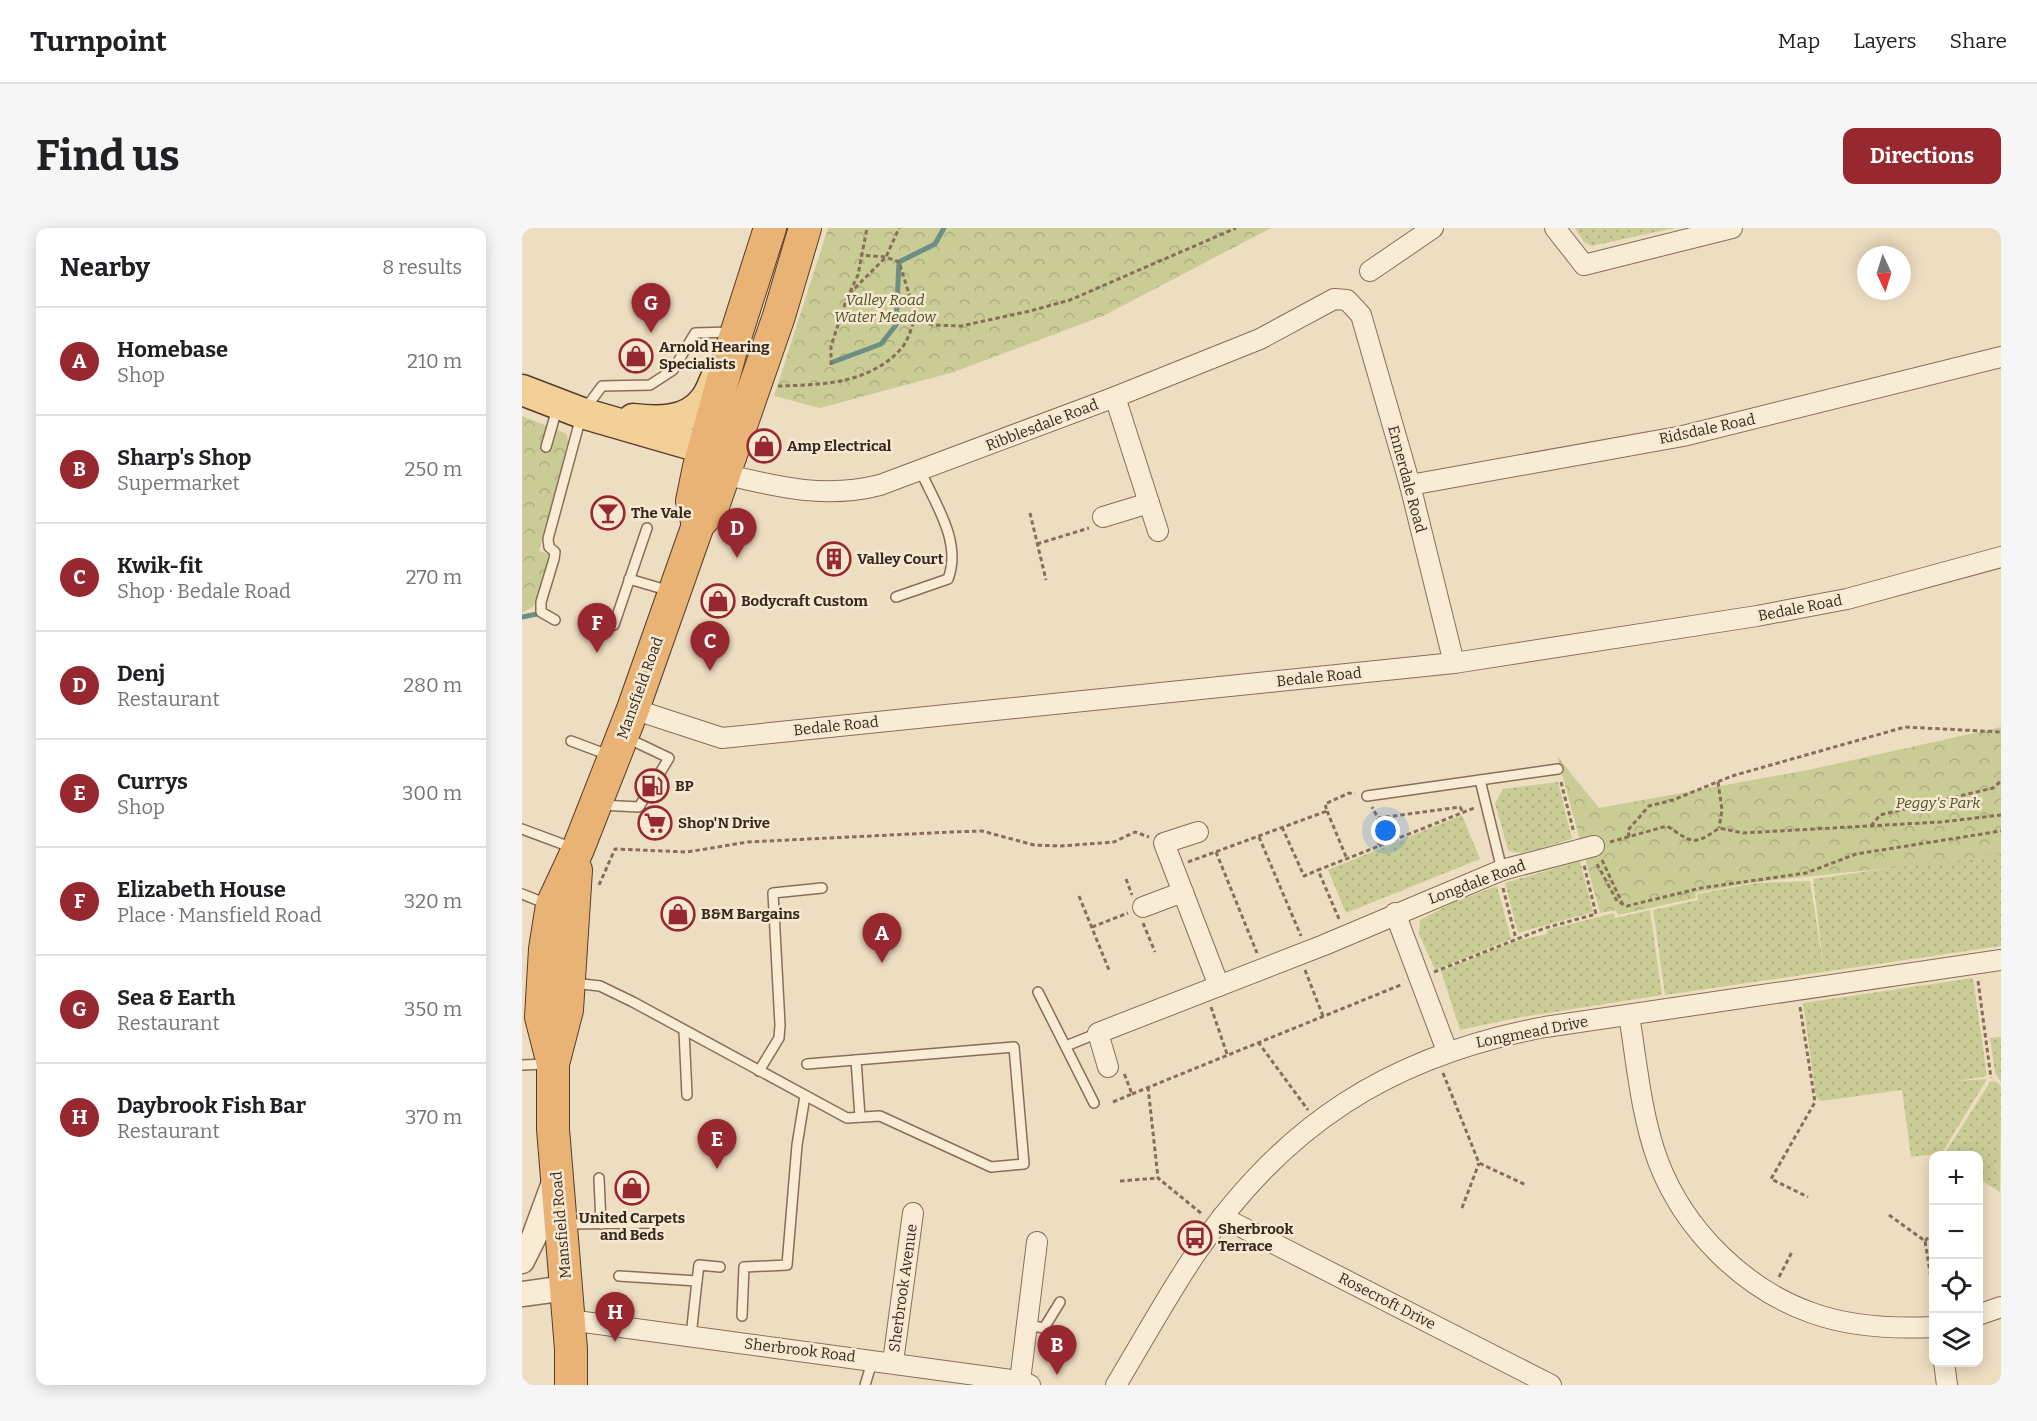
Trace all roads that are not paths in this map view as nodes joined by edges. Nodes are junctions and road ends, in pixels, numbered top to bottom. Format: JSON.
{"nodes":[{"id":1,"x":770,"y":228,"type":"edge"},
{"id":2,"x":805,"y":228,"type":"edge"},
{"id":3,"x":1433,"y":228,"type":"edge"},
{"id":4,"x":1555,"y":228,"type":"edge"},
{"id":5,"x":1732,"y":228,"type":"edge"},
{"id":6,"x":1370,"y":271,"type":"dead end"},
{"id":7,"x":1347,"y":300,"type":"joint"},
{"id":8,"x":734,"y":341,"type":"junction"},
{"id":9,"x":2001,"y":357,"type":"edge"},
{"id":10,"x":522,"y":390,"type":"edge"},
{"id":11,"x":1115,"y":398,"type":"junction"},
{"id":12,"x":570,"y":408,"type":"junction"},
{"id":13,"x":546,"y":447,"type":"dead end"},
{"id":14,"x":709,"y":463,"type":"junction"},
{"id":15,"x":921,"y":472,"type":"junction"},
{"id":16,"x":1410,"y":485,"type":"junction"},
{"id":17,"x":1149,"y":503,"type":"junction"},
{"id":18,"x":1103,"y":517,"type":"road end"},
{"id":19,"x":646,"y":528,"type":"dead end"},
{"id":20,"x":1158,"y":531,"type":"dead end"},
{"id":21,"x":2001,"y":557,"type":"edge"},
{"id":22,"x":629,"y":579,"type":"junction"},
{"id":23,"x":674,"y":592,"type":"junction"},
{"id":24,"x":896,"y":597,"type":"dead end"},
{"id":25,"x":555,"y":620,"type":"dead end"},
{"id":26,"x":614,"y":625,"type":"dead end"},
{"id":27,"x":1454,"y":663,"type":"junction"},
{"id":28,"x":623,"y":734,"type":"junction"},
{"id":29,"x":571,"y":741,"type":"dead end"},
{"id":30,"x":1558,"y":769,"type":"road end"},
{"id":31,"x":1480,"y":780,"type":"junction"},
{"id":32,"x":1367,"y":796,"type":"road end"},
{"id":33,"x":595,"y":805,"type":"junction"},
{"id":34,"x":522,"y":829,"type":"edge"},
{"id":35,"x":1198,"y":832,"type":"dead end"},
{"id":36,"x":578,"y":849,"type":"junction"},
{"id":37,"x":1589,"y":854,"type":"road end"},
{"id":38,"x":1500,"y":871,"type":"junction"},
{"id":39,"x":822,"y":888,"type":"dead end"},
{"id":40,"x":1183,"y":892,"type":"junction"},
{"id":41,"x":522,"y":894,"type":"edge"},
{"id":42,"x":563,"y":907,"type":"junction"},
{"id":43,"x":1143,"y":907,"type":"road end"},
{"id":44,"x":1395,"y":913,"type":"junction"},
{"id":45,"x":2001,"y":960,"type":"edge"},
{"id":46,"x":556,"y":982,"type":"junction"},
{"id":47,"x":1212,"y":989,"type":"junction"},
{"id":48,"x":1038,"y":992,"type":"dead end"},
{"id":49,"x":1629,"y":1015,"type":"junction"},
{"id":50,"x":684,"y":1031,"type":"junction"},
{"id":51,"x":1098,"y":1033,"type":"junction"},
{"id":52,"x":1065,"y":1046,"type":"junction"},
{"id":53,"x":1441,"y":1053,"type":"junction"},
{"id":54,"x":856,"y":1060,"type":"junction"},
{"id":55,"x":553,"y":1064,"type":"junction"},
{"id":56,"x":807,"y":1064,"type":"dead end"},
{"id":57,"x":522,"y":1065,"type":"edge"},
{"id":58,"x":1108,"y":1067,"type":"dead end"},
{"id":59,"x":759,"y":1071,"type":"junction"},
{"id":60,"x":687,"y":1095,"type":"dead end"},
{"id":61,"x":805,"y":1096,"type":"junction"},
{"id":62,"x":1094,"y":1103,"type":"dead end"},
{"id":63,"x":860,"y":1117,"type":"junction"},
{"id":64,"x":557,"y":1174,"type":"junction"},
{"id":65,"x":599,"y":1178,"type":"dead end"},
{"id":66,"x":913,"y":1213,"type":"dead end"},
{"id":67,"x":1219,"y":1221,"type":"junction"},
{"id":68,"x":561,"y":1224,"type":"junction"},
{"id":69,"x":601,"y":1224,"type":"junction"},
{"id":70,"x":652,"y":1224,"type":"dead end"},
{"id":71,"x":1036,"y":1242,"type":"dead end"},
{"id":72,"x":522,"y":1261,"type":"edge"},
{"id":73,"x":720,"y":1267,"type":"dead end"},
{"id":74,"x":619,"y":1276,"type":"dead end"},
{"id":75,"x":697,"y":1281,"type":"junction"},
{"id":76,"x":566,"y":1288,"type":"junction"},
{"id":77,"x":522,"y":1294,"type":"edge"},
{"id":78,"x":1060,"y":1302,"type":"dead end"},
{"id":79,"x":2001,"y":1307,"type":"edge"},
{"id":80,"x":1983,"y":1313,"type":"edge"},
{"id":81,"x":742,"y":1316,"type":"dead end"},
{"id":82,"x":569,"y":1320,"type":"junction"},
{"id":83,"x":1027,"y":1325,"type":"junction"},
{"id":84,"x":1929,"y":1327,"type":"edge"},
{"id":85,"x":691,"y":1335,"type":"junction"},
{"id":86,"x":873,"y":1359,"type":"junction"},
{"id":87,"x":893,"y":1362,"type":"junction"},
{"id":88,"x":1945,"y":1367,"type":"edge"},
{"id":89,"x":1025,"y":1383,"type":"edge"},
{"id":90,"x":571,"y":1385,"type":"edge"},
{"id":91,"x":865,"y":1385,"type":"edge"},
{"id":92,"x":1116,"y":1385,"type":"edge"},
{"id":93,"x":1551,"y":1385,"type":"edge"},
{"id":94,"x":1947,"y":1385,"type":"edge"}],
"edges":[{"from":1,"to":8,"type":"highway","name":"Mansfield Road"},
{"from":2,"to":14,"type":"highway","name":"Mansfield Road"},
{"from":3,"to":6,"type":"street"},
{"from":4,"to":5,"type":"street"},
{"from":7,"to":11,"type":"street","name":"Ribblesdale Road"},
{"from":7,"to":16,"type":"street","name":"Ennerdale Road"},
{"from":8,"to":12,"type":"lane"},
{"from":8,"to":12,"type":"main road"},
{"from":8,"to":14,"type":"highway","name":"Mansfield Road"},
{"from":9,"to":16,"type":"street","name":"Ridsdale Road"},
{"from":10,"to":12,"type":"main road"},
{"from":11,"to":15,"type":"street","name":"Ribblesdale Road"},
{"from":11,"to":17,"type":"street"},
{"from":12,"to":13,"type":"lane"},
{"from":12,"to":14,"type":"main road"},
{"from":12,"to":25,"type":"lane"},
{"from":14,"to":15,"type":"street","name":"Ribblesdale Road"},
{"from":14,"to":23,"type":"highway","name":"Mansfield Road"},
{"from":15,"to":24,"type":"lane"},
{"from":16,"to":27,"type":"street","name":"Ennerdale Road"},
{"from":17,"to":18,"type":"street"},
{"from":17,"to":20,"type":"street"},
{"from":19,"to":22,"type":"lane"},
{"from":21,"to":27,"type":"street","name":"Bedale Road"},
{"from":22,"to":23,"type":"lane"},
{"from":22,"to":26,"type":"lane"},
{"from":23,"to":28,"type":"highway","name":"Mansfield Road"},
{"from":27,"to":28,"type":"street","name":"Bedale Road"},
{"from":28,"to":29,"type":"lane"},
{"from":28,"to":33,"type":"highway","name":"Mansfield Road"},
{"from":28,"to":33,"type":"lane"},
{"from":30,"to":31,"type":"lane"},
{"from":31,"to":32,"type":"lane"},
{"from":31,"to":38,"type":"lane"},
{"from":33,"to":36,"type":"highway","name":"Mansfield Road"},
{"from":34,"to":36,"type":"lane"},
{"from":35,"to":40,"type":"street"},
{"from":36,"to":42,"type":"highway","name":"Mansfield Road"},
{"from":37,"to":38,"type":"street","name":"Longdale Road"},
{"from":38,"to":44,"type":"street","name":"Longdale Road"},
{"from":39,"to":59,"type":"lane"},
{"from":40,"to":43,"type":"street"},
{"from":40,"to":47,"type":"street"},
{"from":41,"to":42,"type":"lane"},
{"from":42,"to":46,"type":"highway","name":"Mansfield Road"},
{"from":44,"to":47,"type":"street","name":"Longdale Road"},
{"from":44,"to":53,"type":"street"},
{"from":45,"to":49,"type":"street","name":"Longmead Drive"},
{"from":46,"to":50,"type":"lane"},
{"from":46,"to":55,"type":"highway","name":"Mansfield Road"},
{"from":47,"to":51,"type":"street","name":"Longdale Road"},
{"from":48,"to":52,"type":"lane"},
{"from":49,"to":53,"type":"street","name":"Longmead Drive"},
{"from":49,"to":84,"type":"street"},
{"from":50,"to":59,"type":"lane"},
{"from":50,"to":60,"type":"lane"},
{"from":51,"to":52,"type":"lane"},
{"from":51,"to":58,"type":"street"},
{"from":52,"to":62,"type":"lane"},
{"from":53,"to":67,"type":"street","name":"Longmead Drive"},
{"from":54,"to":56,"type":"lane"},
{"from":54,"to":63,"type":"lane"},
{"from":54,"to":63,"type":"lane"},
{"from":55,"to":57,"type":"lane"},
{"from":55,"to":64,"type":"highway","name":"Mansfield Road"},
{"from":59,"to":61,"type":"lane"},
{"from":61,"to":63,"type":"lane"},
{"from":61,"to":81,"type":"lane"},
{"from":64,"to":68,"type":"highway","name":"Mansfield Road"},
{"from":64,"to":72,"type":"street"},
{"from":65,"to":69,"type":"lane"},
{"from":66,"to":87,"type":"street","name":"Sherbrook Avenue"},
{"from":67,"to":92,"type":"street","name":"Longmead Drive"},
{"from":67,"to":93,"type":"street","name":"Rosecroft Drive"},
{"from":68,"to":69,"type":"lane"},
{"from":68,"to":76,"type":"highway","name":"Mansfield Road"},
{"from":69,"to":70,"type":"lane"},
{"from":71,"to":83,"type":"street"},
{"from":73,"to":75,"type":"lane"},
{"from":74,"to":75,"type":"lane"},
{"from":75,"to":85,"type":"lane"},
{"from":76,"to":77,"type":"street"},
{"from":76,"to":82,"type":"highway","name":"Mansfield Road"},
{"from":78,"to":83,"type":"lane"},
{"from":79,"to":80,"type":"street"},
{"from":82,"to":85,"type":"street","name":"Sherbrook Road"},
{"from":82,"to":90,"type":"highway","name":"Mansfield Road"},
{"from":83,"to":89,"type":"street"},
{"from":85,"to":86,"type":"street","name":"Sherbrook Road"},
{"from":86,"to":87,"type":"street","name":"Sherbrook Road"},
{"from":86,"to":91,"type":"lane"},
{"from":87,"to":89,"type":"street","name":"Sherbrook Road"},
{"from":88,"to":94,"type":"street"}]}
